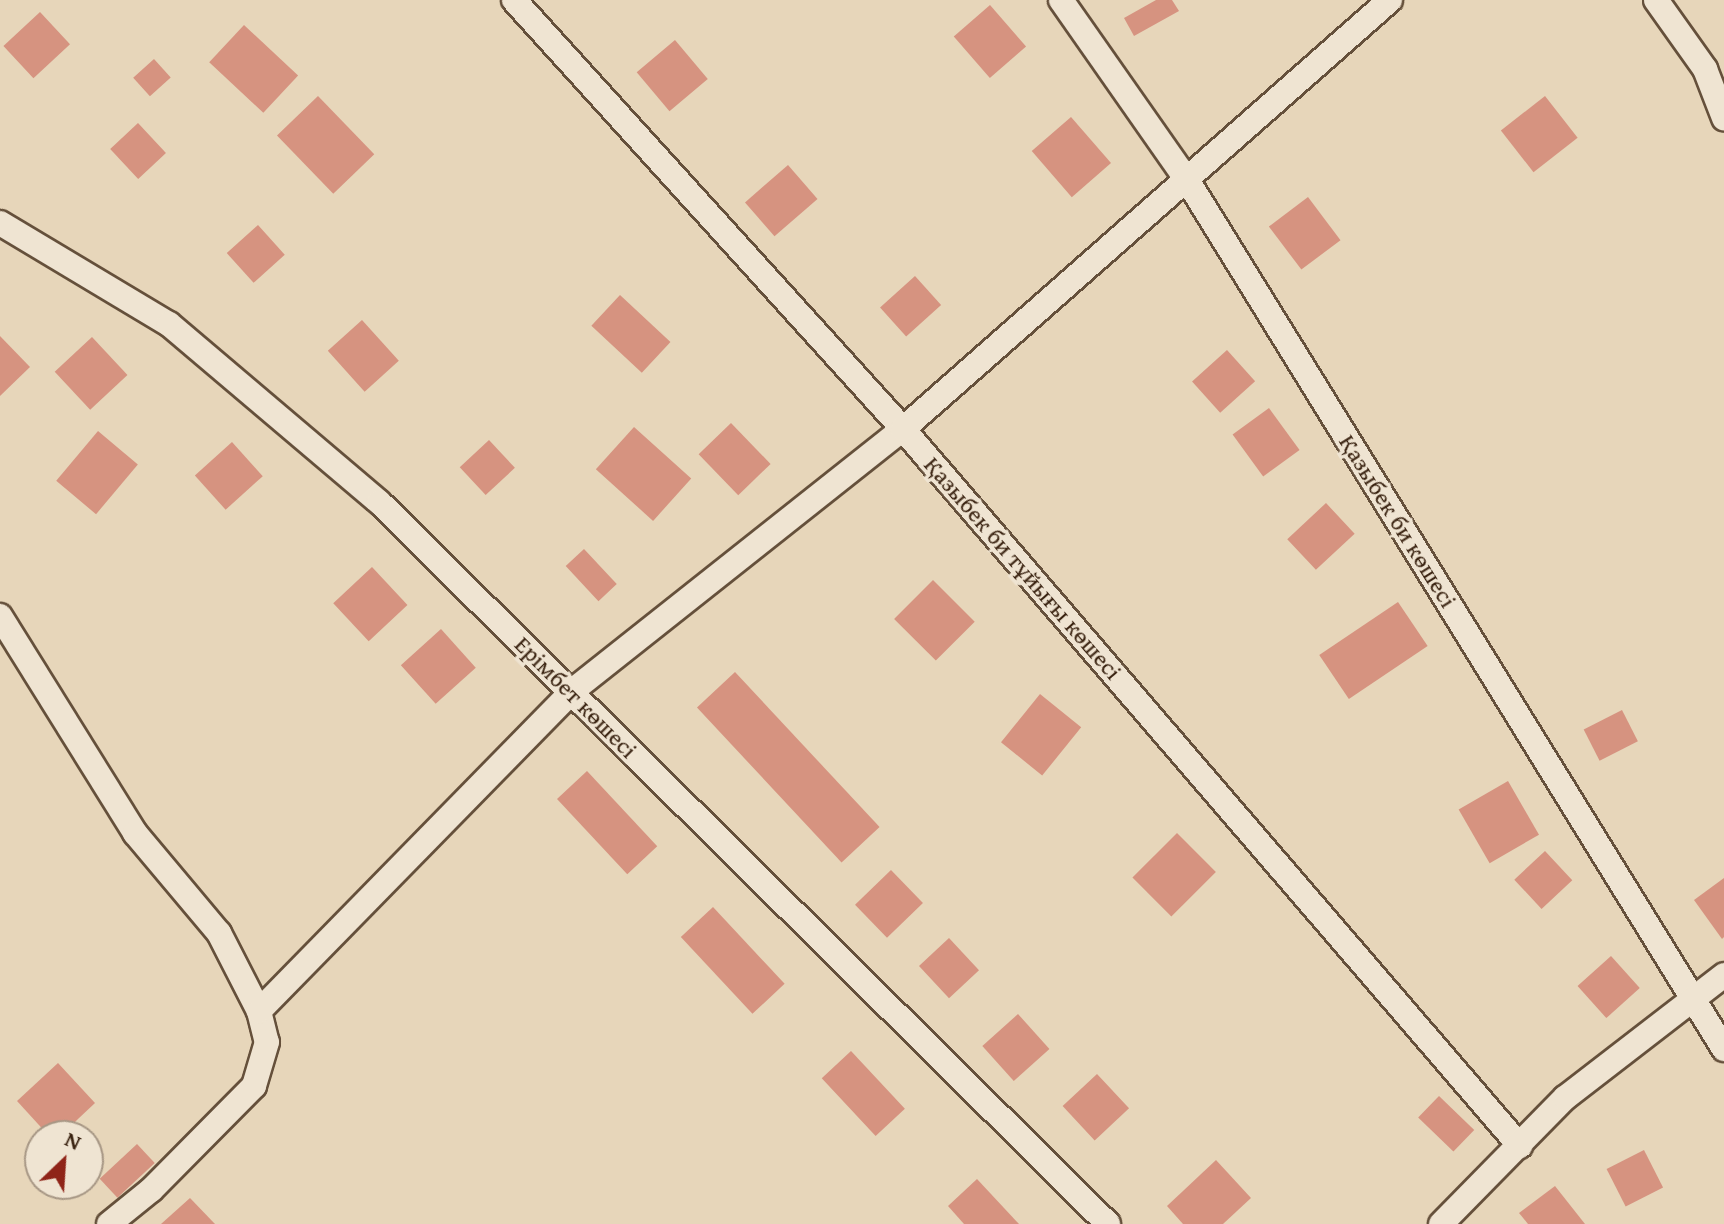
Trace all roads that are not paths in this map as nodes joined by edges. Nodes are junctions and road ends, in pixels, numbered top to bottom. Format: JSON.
{"nodes":[{"id":1,"x":514,"y":0,"type":"edge"},
{"id":2,"x":1061,"y":0,"type":"edge"},
{"id":3,"x":1390,"y":0,"type":"edge"},
{"id":4,"x":1656,"y":0,"type":"edge"},
{"id":5,"x":1724,"y":118,"type":"edge"},
{"id":6,"x":1189,"y":183,"type":"junction"},
{"id":7,"x":0,"y":223,"type":"edge"},
{"id":8,"x":903,"y":429,"type":"junction"},
{"id":9,"x":0,"y":616,"type":"edge"},
{"id":10,"x":571,"y":692,"type":"junction"},
{"id":11,"x":1724,"y":975,"type":"edge"},
{"id":12,"x":1692,"y":999,"type":"junction"},
{"id":13,"x":259,"y":1011,"type":"junction"},
{"id":14,"x":1724,"y":1049,"type":"edge"},
{"id":15,"x":1520,"y":1146,"type":"junction"},
{"id":16,"x":109,"y":1224,"type":"edge"},
{"id":17,"x":1108,"y":1224,"type":"edge"},
{"id":18,"x":1441,"y":1224,"type":"edge"}],
"edges":[{"from":1,"to":8,"type":"street","name":"Қазыбек би тұйығы көшесі"},
{"from":2,"to":6,"type":"street","name":"Қазыбек би көшесі"},
{"from":3,"to":6,"type":"street"},
{"from":4,"to":5,"type":"street"},
{"from":6,"to":8,"type":"street"},
{"from":6,"to":12,"type":"street","name":"Қазыбек би көшесі"},
{"from":7,"to":10,"type":"street","name":"Ерімбет көшесі"},
{"from":8,"to":10,"type":"street"},
{"from":8,"to":15,"type":"street","name":"Қазыбек би тұйығы көшесі"},
{"from":9,"to":13,"type":"street"},
{"from":10,"to":13,"type":"street"},
{"from":10,"to":17,"type":"street","name":"Ерімбет көшесі"},
{"from":11,"to":12,"type":"street"},
{"from":12,"to":14,"type":"street","name":"Қазыбек би көшесі"},
{"from":12,"to":15,"type":"street"},
{"from":13,"to":16,"type":"street"},
{"from":15,"to":18,"type":"street"}]}
